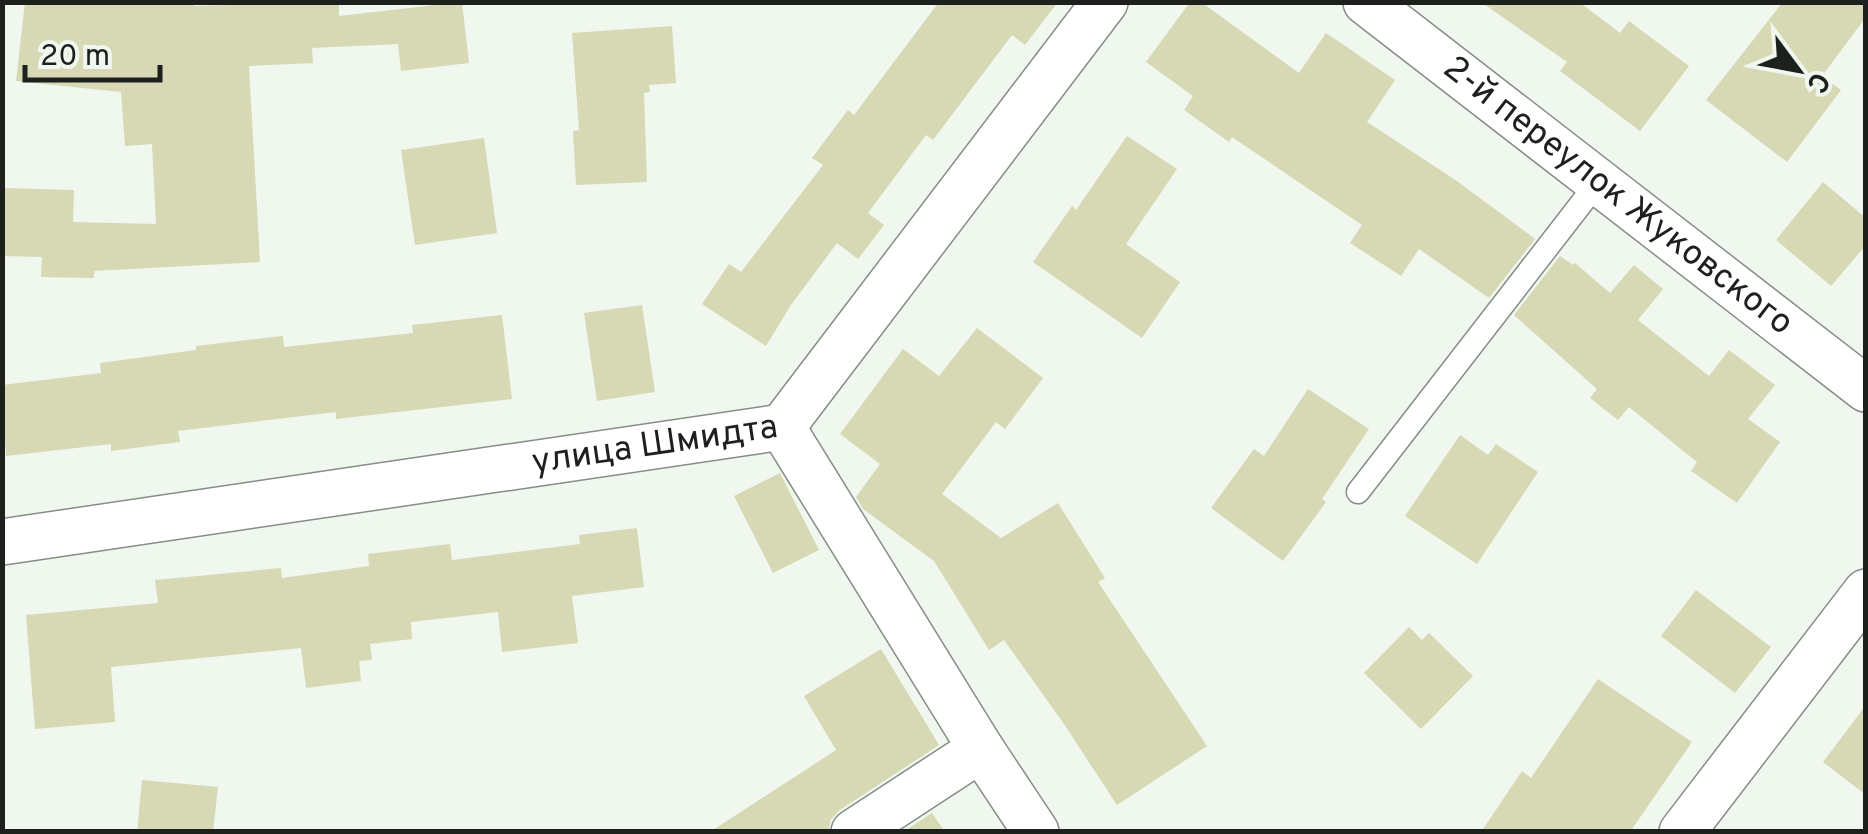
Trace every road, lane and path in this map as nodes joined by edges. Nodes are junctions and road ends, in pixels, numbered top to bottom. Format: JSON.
{"nodes":[{"id":1,"x":1106,"y":2,"type":"edge"},
{"id":2,"x":1366,"y":2,"type":"edge"},
{"id":3,"x":1598,"y":182,"type":"junction"},
{"id":4,"x":1866,"y":389,"type":"edge"},
{"id":5,"x":782,"y":427,"type":"junction"},
{"id":6,"x":1358,"y":492,"type":"dead end"},
{"id":7,"x":2,"y":542,"type":"edge"},
{"id":8,"x":1866,"y":592,"type":"edge"},
{"id":9,"x":980,"y":749,"type":"junction"},
{"id":10,"x":854,"y":832,"type":"edge"},
{"id":11,"x":1036,"y":832,"type":"edge"},
{"id":12,"x":1682,"y":832,"type":"edge"}],
"edges":[{"from":1,"to":5,"type":"street","name":"улица Шмидта"},
{"from":2,"to":3,"type":"street","name":"2-й переулок Жуковского"},
{"from":3,"to":4,"type":"street","name":"2-й переулок Жуковского"},
{"from":3,"to":6,"type":"lane"},
{"from":5,"to":7,"type":"street","name":"улица Шмидта"},
{"from":5,"to":9,"type":"street"},
{"from":8,"to":12,"type":"street"},
{"from":9,"to":10,"type":"street"},
{"from":9,"to":11,"type":"street"}]}
